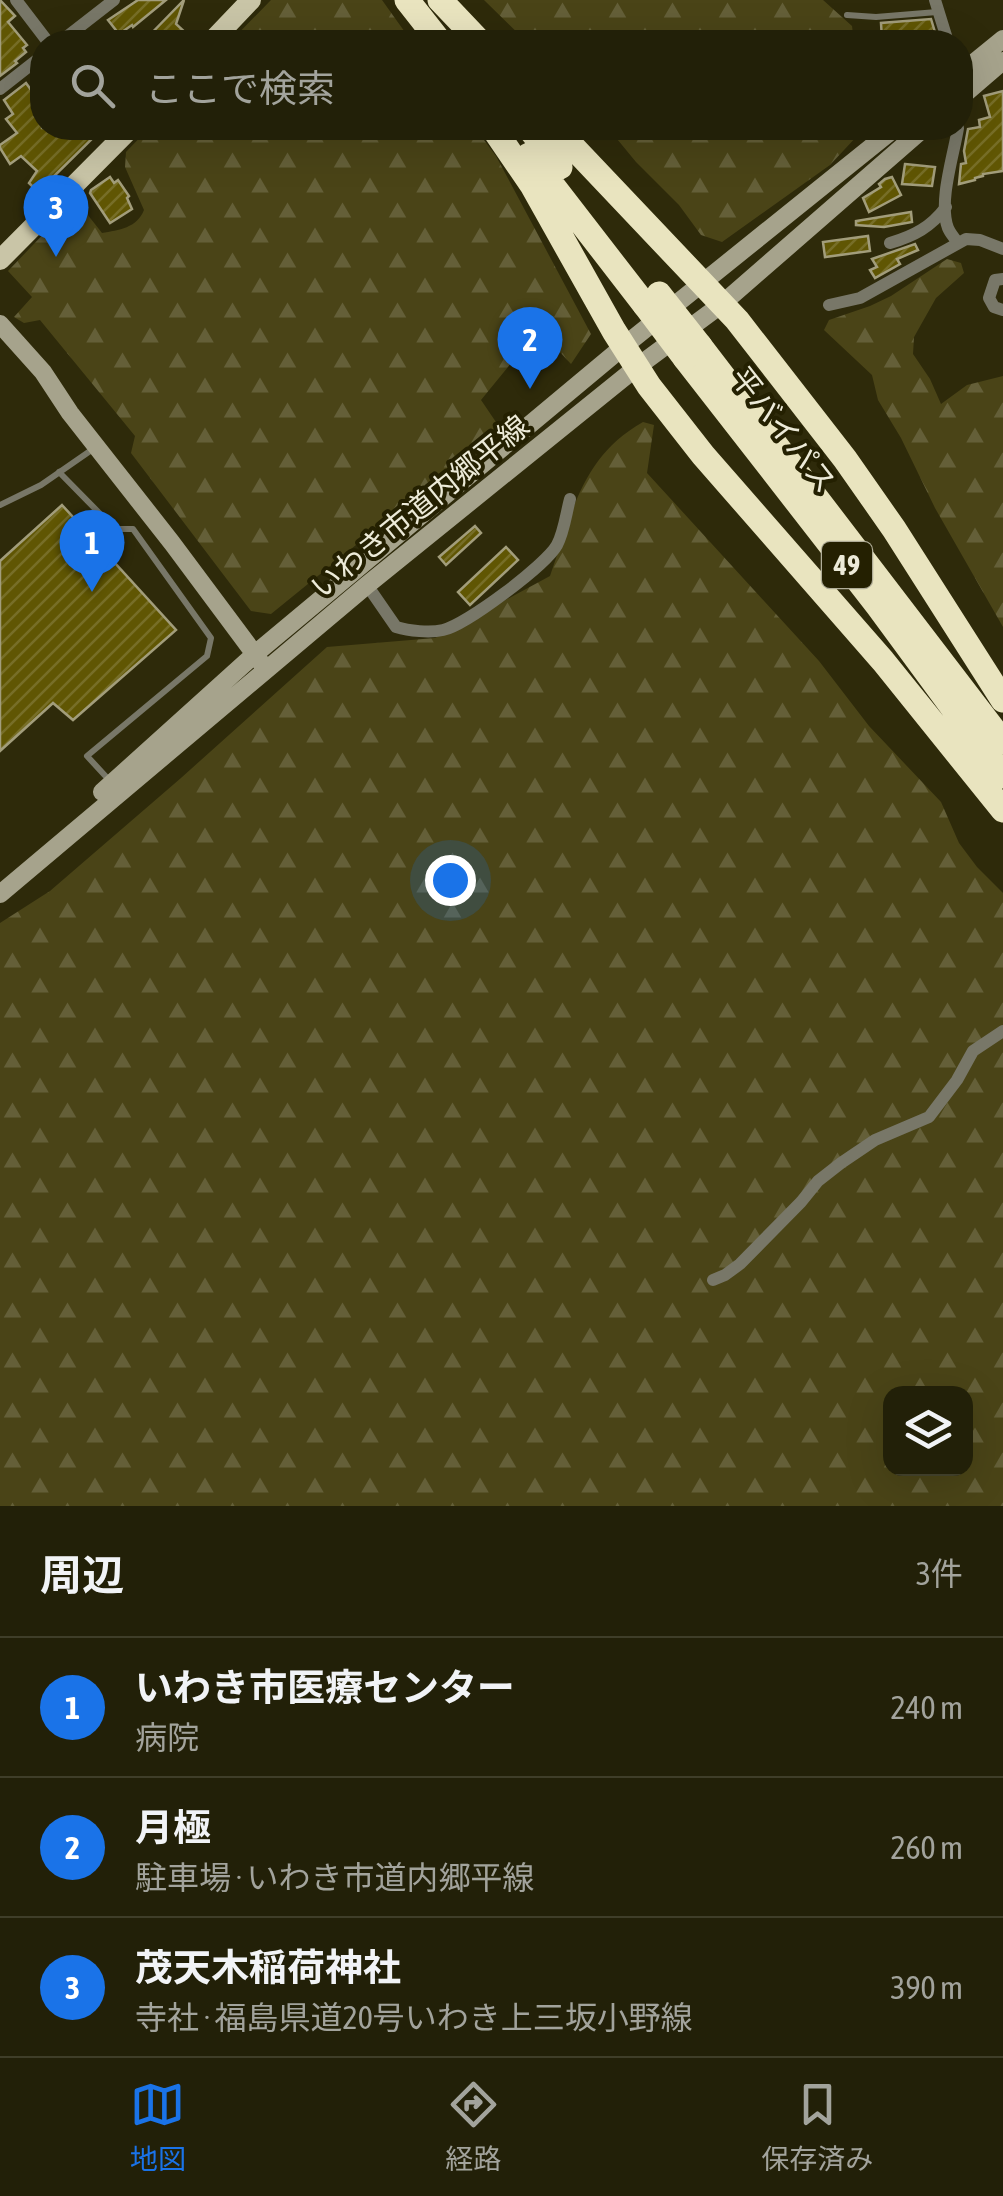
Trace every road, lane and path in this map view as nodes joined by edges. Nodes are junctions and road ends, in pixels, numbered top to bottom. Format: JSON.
{"nodes":[{"id":1,"x":16,"y":0,"type":"edge"},
{"id":2,"x":114,"y":0,"type":"edge"},
{"id":3,"x":251,"y":0,"type":"edge"},
{"id":4,"x":406,"y":0,"type":"edge"},
{"id":5,"x":431,"y":0,"type":"edge"},
{"id":6,"x":440,"y":0,"type":"edge"},
{"id":7,"x":937,"y":6,"type":"edge"},
{"id":8,"x":846,"y":15,"type":"dead end"},
{"id":9,"x":39,"y":30,"type":"edge"},
{"id":10,"x":75,"y":30,"type":"edge"},
{"id":11,"x":222,"y":30,"type":"edge"},
{"id":12,"x":428,"y":30,"type":"edge"},
{"id":13,"x":455,"y":30,"type":"edge"},
{"id":14,"x":469,"y":30,"type":"edge"},
{"id":15,"x":946,"y":30,"type":"edge"},
{"id":16,"x":1003,"y":39,"type":"edge"},
{"id":17,"x":1003,"y":62,"type":"edge"},
{"id":18,"x":30,"y":65,"type":"edge"},
{"id":19,"x":973,"y":65,"type":"edge"},
{"id":20,"x":973,"y":87,"type":"edge"},
{"id":21,"x":0,"y":89,"type":"edge"},
{"id":22,"x":116,"y":140,"type":"edge"},
{"id":23,"x":500,"y":140,"type":"edge"},
{"id":24,"x":517,"y":140,"type":"edge"},
{"id":25,"x":538,"y":140,"type":"edge"},
{"id":26,"x":566,"y":140,"type":"edge"},
{"id":27,"x":880,"y":140,"type":"edge"},
{"id":28,"x":910,"y":140,"type":"edge"},
{"id":29,"x":955,"y":140,"type":"edge"},
{"id":30,"x":946,"y":207,"type":"junction"},
{"id":31,"x":957,"y":242,"type":"junction"},
{"id":32,"x":890,"y":244,"type":"dead end"},
{"id":33,"x":1003,"y":250,"type":"edge"},
{"id":34,"x":0,"y":260,"type":"edge"},
{"id":35,"x":1003,"y":279,"type":"edge"},
{"id":36,"x":702,"y":283,"type":"junction"},
{"id":37,"x":652,"y":300,"type":"junction"},
{"id":38,"x":722,"y":304,"type":"junction"},
{"id":39,"x":829,"y":305,"type":"dead end"},
{"id":40,"x":1003,"y":310,"type":"edge"},
{"id":41,"x":0,"y":324,"type":"edge"},
{"id":42,"x":692,"y":352,"type":"junction"},
{"id":43,"x":630,"y":356,"type":"junction"},
{"id":44,"x":98,"y":446,"type":"junction"},
{"id":45,"x":59,"y":472,"type":"junction"},
{"id":46,"x":570,"y":499,"type":"dead end"},
{"id":47,"x":0,"y":505,"type":"edge"},
{"id":48,"x":367,"y":585,"type":"junction"},
{"id":49,"x":261,"y":662,"type":"junction"},
{"id":50,"x":1003,"y":700,"type":"edge"},
{"id":51,"x":1003,"y":742,"type":"edge"},
{"id":52,"x":1003,"y":776,"type":"edge"},
{"id":53,"x":112,"y":784,"type":"junction"},
{"id":54,"x":1003,"y":810,"type":"edge"},
{"id":55,"x":0,"y":878,"type":"edge"},
{"id":56,"x":0,"y":894,"type":"edge"},
{"id":57,"x":1003,"y":1031,"type":"edge"},
{"id":58,"x":712,"y":1280,"type":"dead end"}],
"edges":[{"from":1,"to":9,"type":"street"},
{"from":2,"to":10,"type":"street"},
{"from":3,"to":11,"type":"main road"},
{"from":4,"to":12,"type":"highway"},
{"from":5,"to":13,"type":"highway"},
{"from":6,"to":14,"type":"highway"},
{"from":7,"to":8,"type":"lane"},
{"from":7,"to":15,"type":"street"},
{"from":16,"to":19,"type":"street"},
{"from":17,"to":20,"type":"street"},
{"from":18,"to":21,"type":"street"},
{"from":22,"to":34,"type":"main road"},
{"from":23,"to":43,"type":"highway"},
{"from":24,"to":37,"type":"highway","name":"平バイパス","number":"49"},
{"from":25,"to":37,"type":"highway","name":"平バイパス","number":"49"},
{"from":26,"to":36,"type":"highway"},
{"from":27,"to":36,"type":"street","name":"いわき市道内郷平線"},
{"from":28,"to":38,"type":"street","name":"いわき市道内郷平線"},
{"from":29,"to":30,"type":"street"},
{"from":30,"to":31,"type":"street"},
{"from":30,"to":32,"type":"street"},
{"from":31,"to":33,"type":"street"},
{"from":31,"to":39,"type":"street"},
{"from":35,"to":40,"type":"street"},
{"from":36,"to":38,"type":"highway"},
{"from":36,"to":43,"type":"street","name":"いわき市道内郷平線"},
{"from":37,"to":42,"type":"highway","name":"平バイパス","number":"49","bridge":true},
{"from":38,"to":43,"type":"street","name":"いわき市道内郷平線"},
{"from":38,"to":50,"type":"highway"},
{"from":41,"to":44,"type":"street"},
{"from":42,"to":51,"type":"highway","name":"平バイパス","number":"49"},
{"from":42,"to":52,"type":"highway","name":"平バイパス","number":"49"},
{"from":43,"to":48,"type":"street","name":"いわき市道内郷平線"},
{"from":43,"to":49,"type":"street","name":"いわき市道内郷平線"},
{"from":43,"to":54,"type":"highway"},
{"from":44,"to":45,"type":"lane"},
{"from":44,"to":49,"type":"street"},
{"from":45,"to":47,"type":"lane"},
{"from":45,"to":53,"type":"lane"},
{"from":46,"to":48,"type":"street"},
{"from":48,"to":49,"type":"street","name":"いわき市道内郷平線"},
{"from":49,"to":53,"type":"street","name":"いわき市道内郷平線"},
{"from":49,"to":56,"type":"street","name":"いわき市道内郷平線"},
{"from":53,"to":55,"type":"street","name":"いわき市道内郷平線"},
{"from":57,"to":58,"type":"street"}]}
